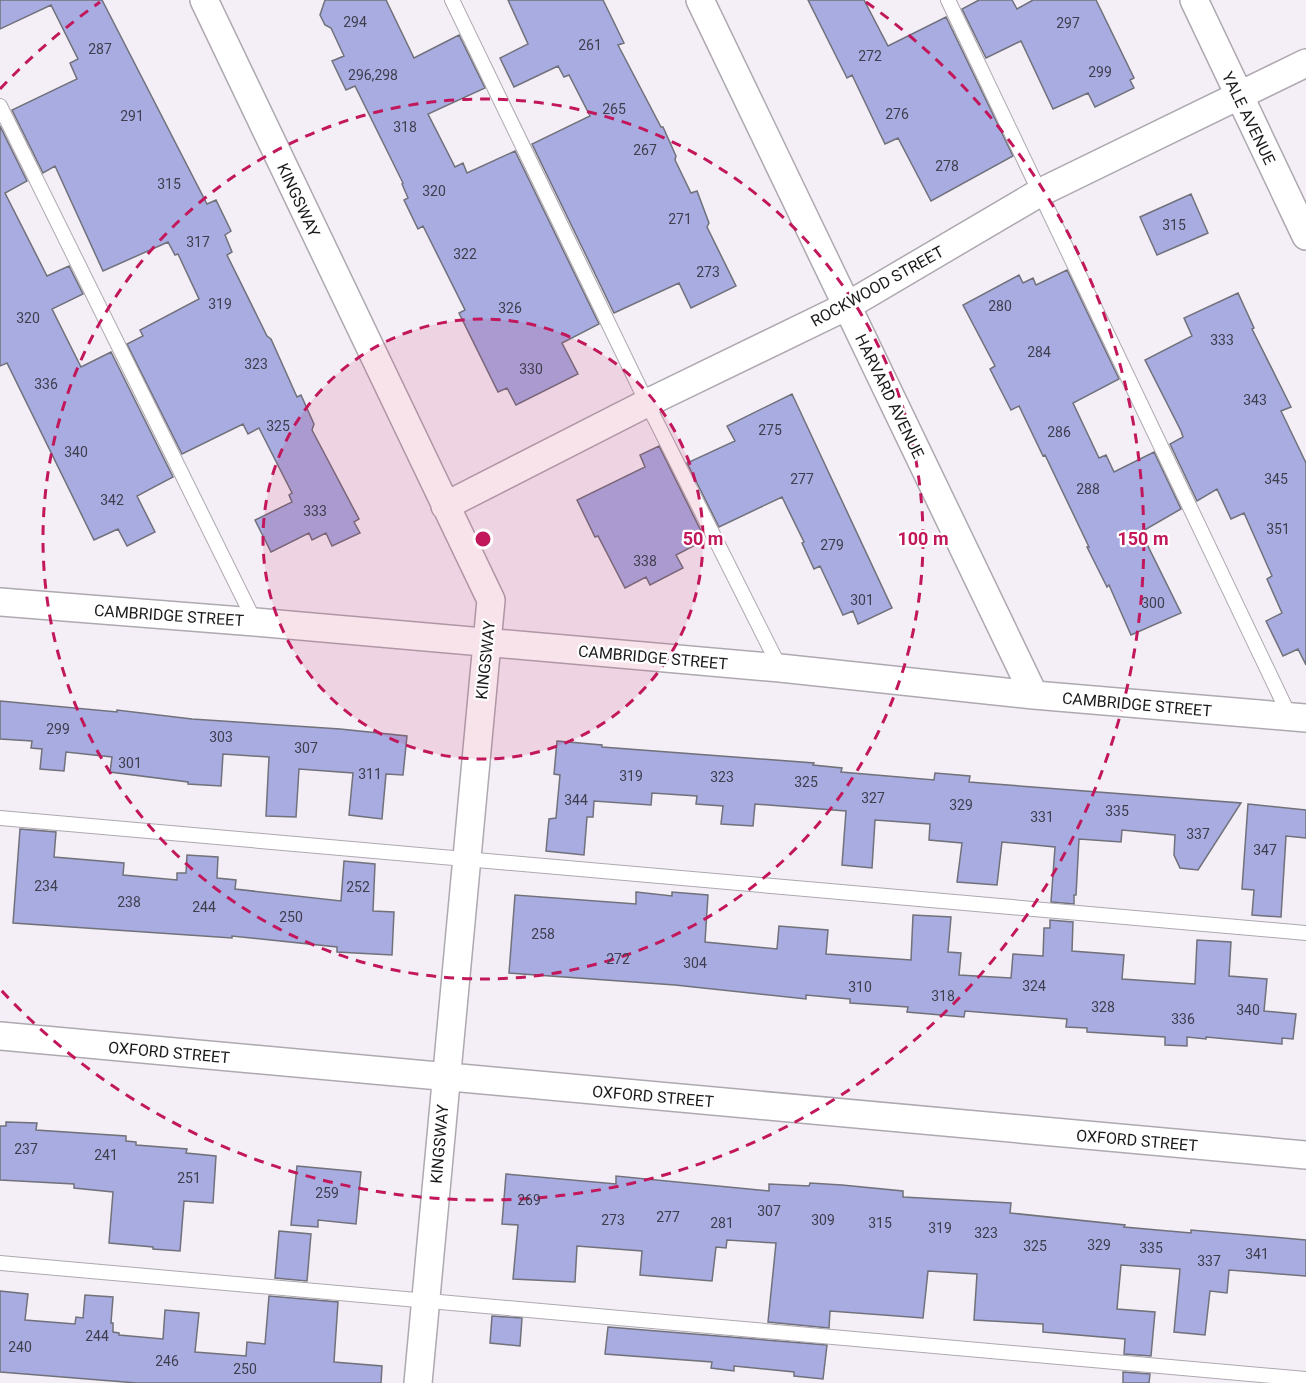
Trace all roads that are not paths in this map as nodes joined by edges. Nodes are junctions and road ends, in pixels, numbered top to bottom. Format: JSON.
{"nodes":[{"id":1,"x":204,"y":0,"type":"edge"},
{"id":2,"x":452,"y":0,"type":"edge"},
{"id":3,"x":700,"y":0,"type":"edge"},
{"id":4,"x":948,"y":0,"type":"edge"},
{"id":5,"x":1194,"y":0,"type":"edge"},
{"id":6,"x":1306,"y":63,"type":"edge"},
{"id":7,"x":1238,"y":96,"type":"junction"},
{"id":8,"x":0,"y":106,"type":"edge"},
{"id":9,"x":1039,"y":193,"type":"junction"},
{"id":10,"x":1306,"y":236,"type":"edge"},
{"id":11,"x":847,"y":306,"type":"junction"},
{"id":12,"x":647,"y":403,"type":"junction"},
{"id":13,"x":445,"y":506,"type":"junction"},
{"id":14,"x":0,"y":602,"type":"edge"},
{"id":15,"x":255,"y":622,"type":"junction"},
{"id":16,"x":487,"y":644,"type":"junction"},
{"id":17,"x":780,"y":668,"type":"junction"},
{"id":18,"x":1034,"y":695,"type":"junction"},
{"id":19,"x":1298,"y":717,"type":"edge"},
{"id":20,"x":0,"y":818,"type":"edge"},
{"id":21,"x":466,"y":860,"type":"junction"},
{"id":22,"x":1306,"y":933,"type":"edge"},
{"id":23,"x":0,"y":1036,"type":"edge"},
{"id":24,"x":445,"y":1077,"type":"junction"},
{"id":25,"x":1306,"y":1155,"type":"edge"},
{"id":26,"x":0,"y":1263,"type":"edge"},
{"id":27,"x":426,"y":1300,"type":"junction"},
{"id":28,"x":1306,"y":1378,"type":"edge"},
{"id":29,"x":418,"y":1383,"type":"edge"}],
"edges":[{"from":1,"to":13,"type":"street","name":"KINGSWAY"},
{"from":2,"to":12,"type":"lane"},
{"from":3,"to":11,"type":"street","name":"HARVARD AVENUE"},
{"from":4,"to":9,"type":"lane"},
{"from":5,"to":7,"type":"street","name":"YALE AVENUE"},
{"from":6,"to":7,"type":"street","name":"ROCKWOOD STREET"},
{"from":7,"to":9,"type":"street","name":"ROCKWOOD STREET"},
{"from":7,"to":10,"type":"street","name":"YALE AVENUE"},
{"from":8,"to":15,"type":"lane"},
{"from":9,"to":11,"type":"street","name":"ROCKWOOD STREET"},
{"from":9,"to":19,"type":"lane"},
{"from":11,"to":12,"type":"street","name":"ROCKWOOD STREET"},
{"from":11,"to":18,"type":"street","name":"HARVARD AVENUE"},
{"from":12,"to":13,"type":"street","name":"ROCKWOOD STREET"},
{"from":12,"to":17,"type":"lane"},
{"from":13,"to":16,"type":"street","name":"KINGSWAY"},
{"from":14,"to":15,"type":"street","name":"CAMBRIDGE STREET"},
{"from":15,"to":16,"type":"street","name":"CAMBRIDGE STREET"},
{"from":16,"to":17,"type":"street","name":"CAMBRIDGE STREET"},
{"from":16,"to":21,"type":"street","name":"KINGSWAY"},
{"from":17,"to":18,"type":"street","name":"CAMBRIDGE STREET"},
{"from":18,"to":19,"type":"street","name":"CAMBRIDGE STREET"},
{"from":20,"to":21,"type":"lane"},
{"from":21,"to":22,"type":"lane"},
{"from":21,"to":24,"type":"street","name":"KINGSWAY"},
{"from":23,"to":24,"type":"street","name":"OXFORD STREET"},
{"from":24,"to":25,"type":"street","name":"OXFORD STREET"},
{"from":24,"to":27,"type":"street","name":"KINGSWAY"},
{"from":26,"to":27,"type":"lane"},
{"from":27,"to":28,"type":"lane"},
{"from":27,"to":29,"type":"street","name":"KINGSWAY"}]}
